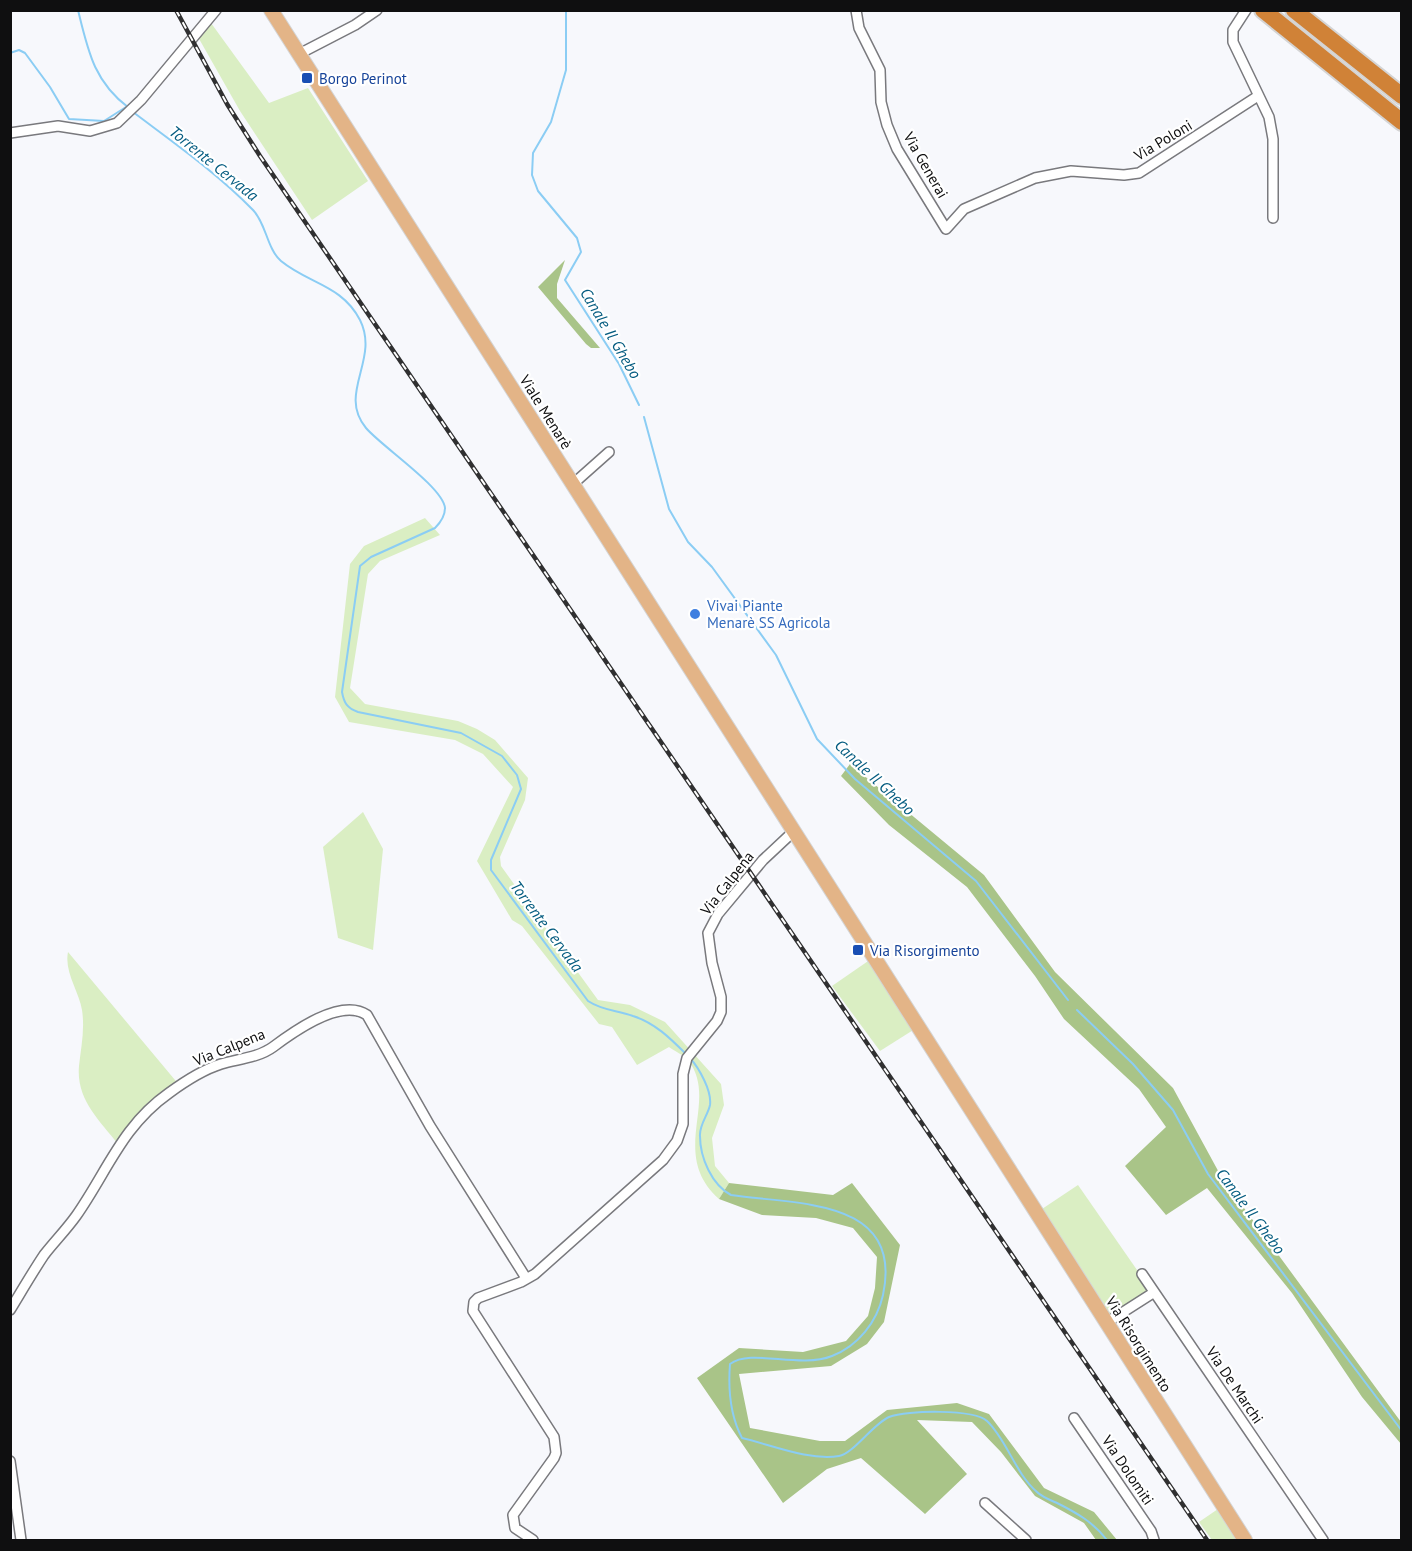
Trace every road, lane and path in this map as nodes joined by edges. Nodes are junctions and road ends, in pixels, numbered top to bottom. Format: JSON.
{"nodes":[{"id":1,"x":216,"y":10,"type":"edge"},
{"id":2,"x":271,"y":10,"type":"edge"},
{"id":3,"x":377,"y":10,"type":"edge"},
{"id":4,"x":856,"y":10,"type":"edge"},
{"id":5,"x":1246,"y":10,"type":"edge"},
{"id":6,"x":1263,"y":10,"type":"edge"},
{"id":7,"x":1294,"y":10,"type":"edge"},
{"id":8,"x":299,"y":54,"type":"junction"},
{"id":9,"x":1258,"y":96,"type":"junction"},
{"id":10,"x":1401,"y":96,"type":"edge"},
{"id":11,"x":1401,"y":122,"type":"edge"},
{"id":12,"x":10,"y":133,"type":"edge"},
{"id":13,"x":1273,"y":218,"type":"dead end"},
{"id":14,"x":946,"y":229,"type":"joint"},
{"id":15,"x":609,"y":452,"type":"dead end"},
{"id":16,"x":573,"y":484,"type":"junction"},
{"id":17,"x":794,"y":831,"type":"junction"},
{"id":18,"x":1142,"y":1274,"type":"dead end"},
{"id":19,"x":526,"y":1278,"type":"junction"},
{"id":20,"x":1153,"y":1293,"type":"junction"},
{"id":21,"x":10,"y":1310,"type":"edge"},
{"id":22,"x":1106,"y":1323,"type":"junction"},
{"id":23,"x":1074,"y":1418,"type":"dead end"},
{"id":24,"x":10,"y":1461,"type":"edge"},
{"id":25,"x":985,"y":1503,"type":"dead end"},
{"id":26,"x":21,"y":1540,"type":"edge"},
{"id":27,"x":533,"y":1540,"type":"edge"},
{"id":28,"x":1026,"y":1540,"type":"edge"},
{"id":29,"x":1154,"y":1540,"type":"edge"},
{"id":30,"x":1245,"y":1540,"type":"edge"},
{"id":31,"x":1323,"y":1540,"type":"edge"}],
"edges":[{"from":1,"to":12,"type":"street"},
{"from":2,"to":8,"type":"main road","name":"Viale Menarè"},
{"from":3,"to":8,"type":"street"},
{"from":4,"to":14,"type":"street","name":"Via Generai"},
{"from":5,"to":9,"type":"street"},
{"from":6,"to":11,"type":"highway"},
{"from":7,"to":10,"type":"highway"},
{"from":8,"to":16,"type":"main road","name":"Viale Menarè"},
{"from":9,"to":13,"type":"street"},
{"from":9,"to":14,"type":"street","name":"Via Poloni"},
{"from":15,"to":16,"type":"street"},
{"from":16,"to":17,"type":"main road","name":"Viale Menarè"},
{"from":17,"to":19,"type":"street","name":"Via Calpena"},
{"from":17,"to":22,"type":"main road","name":"Via Risorgimento"},
{"from":18,"to":20,"type":"street","name":"Via De Marchi"},
{"from":19,"to":21,"type":"street","name":"Via Calpena"},
{"from":19,"to":27,"type":"street","name":"Via Calpena"},
{"from":20,"to":22,"type":"street"},
{"from":20,"to":31,"type":"street","name":"Via De Marchi"},
{"from":22,"to":30,"type":"main road","name":"Via Risorgimento"},
{"from":23,"to":29,"type":"street","name":"Via Dolomiti"},
{"from":24,"to":26,"type":"street"},
{"from":25,"to":28,"type":"street"}]}
